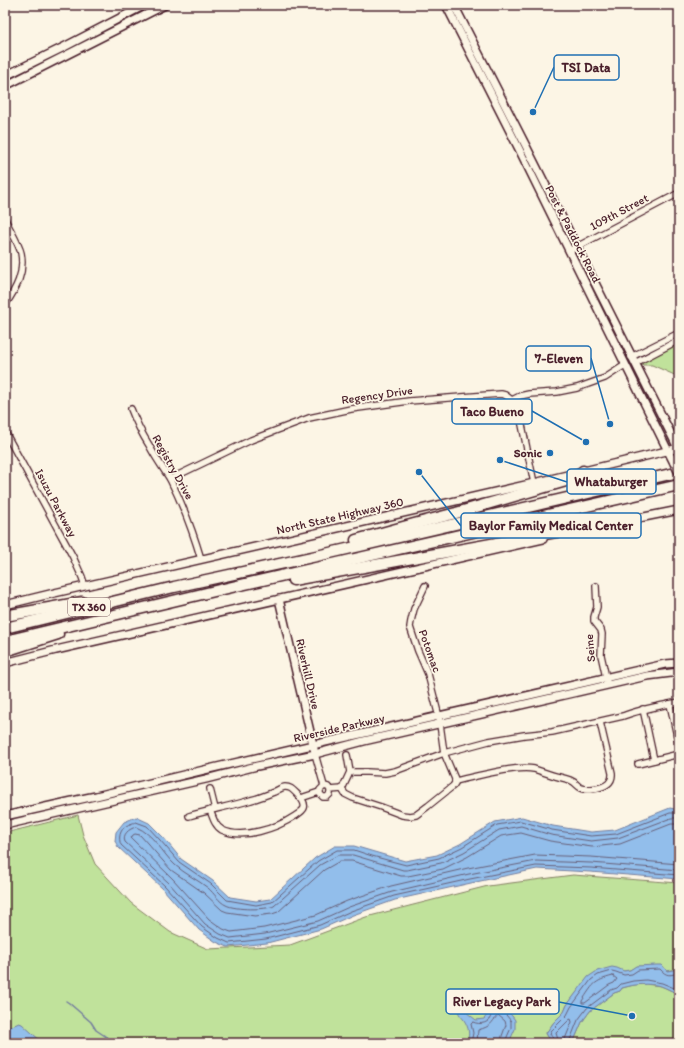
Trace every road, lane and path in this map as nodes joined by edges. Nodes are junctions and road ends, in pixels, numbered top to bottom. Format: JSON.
{"nodes":[{"id":1,"x":145,"y":5,"type":"edge"},
{"id":2,"x":446,"y":5,"type":"edge"},
{"id":3,"x":454,"y":5,"type":"edge"},
{"id":4,"x":160,"y":6,"type":"edge"},
{"id":5,"x":132,"y":11,"type":"junction"},
{"id":6,"x":136,"y":20,"type":"junction"},
{"id":7,"x":458,"y":21,"type":"junction"},
{"id":8,"x":40,"y":58,"type":"junction"},
{"id":9,"x":26,"y":66,"type":"junction"},
{"id":10,"x":44,"y":66,"type":"junction"},
{"id":11,"x":27,"y":74,"type":"junction"},
{"id":12,"x":5,"y":76,"type":"edge"},
{"id":13,"x":5,"y":86,"type":"edge"},
{"id":14,"x":522,"y":147,"type":"junction"},
{"id":15,"x":679,"y":193,"type":"edge"},
{"id":16,"x":5,"y":219,"type":"edge"},
{"id":17,"x":576,"y":247,"type":"junction"},
{"id":18,"x":569,"y":250,"type":"junction"},
{"id":19,"x":5,"y":305,"type":"edge"},
{"id":20,"x":679,"y":333,"type":"edge"},
{"id":21,"x":679,"y":340,"type":"edge"},
{"id":22,"x":633,"y":360,"type":"junction"},
{"id":23,"x":625,"y":365,"type":"junction"},
{"id":24,"x":512,"y":400,"type":"junction"},
{"id":25,"x":131,"y":409,"type":"dead end"},
{"id":26,"x":5,"y":432,"type":"edge"},
{"id":27,"x":679,"y":449,"type":"edge"},
{"id":28,"x":667,"y":450,"type":"junction"},
{"id":29,"x":677,"y":470,"type":"edge"},
{"id":30,"x":583,"y":472,"type":"junction"},
{"id":31,"x":170,"y":479,"type":"junction"},
{"id":32,"x":534,"y":483,"type":"junction"},
{"id":33,"x":679,"y":486,"type":"edge"},
{"id":34,"x":679,"y":510,"type":"edge"},
{"id":35,"x":587,"y":528,"type":"junction"},
{"id":36,"x":321,"y":555,"type":"junction"},
{"id":37,"x":200,"y":559,"type":"junction"},
{"id":38,"x":85,"y":586,"type":"junction"},
{"id":39,"x":425,"y":586,"type":"dead end"},
{"id":40,"x":596,"y":586,"type":"dead end"},
{"id":41,"x":174,"y":587,"type":"junction"},
{"id":42,"x":219,"y":590,"type":"junction"},
{"id":43,"x":279,"y":599,"type":"junction"},
{"id":44,"x":166,"y":602,"type":"junction"},
{"id":45,"x":5,"y":605,"type":"edge"},
{"id":46,"x":5,"y":616,"type":"edge"},
{"id":47,"x":5,"y":628,"type":"edge"},
{"id":48,"x":5,"y":641,"type":"edge"},
{"id":49,"x":5,"y":651,"type":"edge"},
{"id":50,"x":5,"y":663,"type":"edge"},
{"id":51,"x":679,"y":663,"type":"edge"},
{"id":52,"x":679,"y":672,"type":"edge"},
{"id":53,"x":607,"y":682,"type":"junction"},
{"id":54,"x":679,"y":702,"type":"edge"},
{"id":55,"x":670,"y":704,"type":"junction"},
{"id":56,"x":643,"y":709,"type":"junction"},
{"id":57,"x":438,"y":717,"type":"junction"},
{"id":58,"x":600,"y":722,"type":"junction"},
{"id":59,"x":440,"y":725,"type":"junction"},
{"id":60,"x":313,"y":745,"type":"junction"},
{"id":61,"x":679,"y":746,"type":"edge"},
{"id":62,"x":444,"y":753,"type":"junction"},
{"id":63,"x":315,"y":754,"type":"junction"},
{"id":64,"x":679,"y":754,"type":"edge"},
{"id":65,"x":347,"y":755,"type":"dead end"},
{"id":66,"x":654,"y":760,"type":"junction"},
{"id":67,"x":638,"y":764,"type":"dead end"},
{"id":68,"x":350,"y":772,"type":"junction"},
{"id":69,"x":455,"y":782,"type":"junction"},
{"id":70,"x":324,"y":786,"type":"junction"},
{"id":71,"x":210,"y":789,"type":"dead end"},
{"id":72,"x":342,"y":789,"type":"junction"},
{"id":73,"x":330,"y":790,"type":"junction"},
{"id":74,"x":319,"y":792,"type":"junction"},
{"id":75,"x":86,"y":798,"type":"junction"},
{"id":76,"x":301,"y":798,"type":"junction"},
{"id":77,"x":87,"y":806,"type":"junction"},
{"id":78,"x":213,"y":810,"type":"junction"},
{"id":79,"x":5,"y":816,"type":"edge"},
{"id":80,"x":189,"y":816,"type":"dead end"},
{"id":81,"x":5,"y":825,"type":"edge"}],
"edges":[{"from":1,"to":5,"type":"street"},
{"from":2,"to":7,"type":"street","name":"Post & Paddock Road"},
{"from":3,"to":7,"type":"street","name":"Post & Paddock Road"},
{"from":4,"to":6,"type":"street"},
{"from":5,"to":6,"type":"street"},
{"from":5,"to":8,"type":"street"},
{"from":6,"to":10,"type":"street"},
{"from":7,"to":14,"type":"street","name":"Post & Paddock Road"},
{"from":8,"to":9,"type":"street"},
{"from":8,"to":10,"type":"street"},
{"from":9,"to":11,"type":"street"},
{"from":9,"to":12,"type":"street"},
{"from":10,"to":11,"type":"street"},
{"from":11,"to":13,"type":"street"},
{"from":14,"to":17,"type":"street","name":"Post & Paddock Road"},
{"from":14,"to":18,"type":"street","name":"Post & Paddock Road"},
{"from":15,"to":17,"type":"street","name":"109th Street"},
{"from":16,"to":19,"type":"street"},
{"from":17,"to":18,"type":"street","name":"109th Street"},
{"from":17,"to":22,"type":"street","name":"Post & Paddock Road"},
{"from":18,"to":23,"type":"street","name":"Post & Paddock Road"},
{"from":20,"to":22,"type":"street"},
{"from":21,"to":22,"type":"street"},
{"from":22,"to":23,"type":"street"},
{"from":22,"to":27,"type":"street","name":"Post & Paddock Road"},
{"from":23,"to":24,"type":"street"},
{"from":23,"to":28,"type":"street","name":"Post & Paddock Road"},
{"from":24,"to":31,"type":"street","name":"Regency Drive"},
{"from":24,"to":32,"type":"street"},
{"from":25,"to":31,"type":"street","name":"Registry Drive"},
{"from":26,"to":38,"type":"street","name":"Isuzu Parkway"},
{"from":27,"to":28,"type":"street","name":"North State Highway 360"},
{"from":28,"to":29,"type":"street","name":"Post & Paddock Road"},
{"from":28,"to":30,"type":"street","name":"North State Highway 360"},
{"from":29,"to":36,"type":"highway","number":"TX 360"},
{"from":30,"to":32,"type":"street","name":"North State Highway 360"},
{"from":30,"to":36,"type":"highway"},
{"from":31,"to":37,"type":"street","name":"Registry Drive"},
{"from":32,"to":37,"type":"street","name":"North State Highway 360"},
{"from":33,"to":42,"type":"highway","number":"TX 360"},
{"from":34,"to":35,"type":"street"},
{"from":35,"to":42,"type":"highway"},
{"from":35,"to":43,"type":"street"},
{"from":36,"to":41,"type":"highway","number":"TX 360"},
{"from":37,"to":38,"type":"street","name":"North State Highway 360"},
{"from":38,"to":45,"type":"street","name":"North State Highway 360"},
{"from":39,"to":57,"type":"street","name":"Potomac"},
{"from":40,"to":53,"type":"street","name":"Seine"},
{"from":41,"to":46,"type":"highway"},
{"from":41,"to":47,"type":"highway","number":"TX 360"},
{"from":42,"to":44,"type":"highway","number":"TX 360"},
{"from":43,"to":50,"type":"street"},
{"from":43,"to":60,"type":"street","name":"Riverhill Drive"},
{"from":44,"to":48,"type":"highway","number":"TX 360"},
{"from":44,"to":49,"type":"highway"},
{"from":51,"to":53,"type":"street","name":"Riverside Parkway"},
{"from":52,"to":53,"type":"street","name":"Riverside Parkway"},
{"from":53,"to":57,"type":"street","name":"Riverside Parkway"},
{"from":53,"to":59,"type":"street","name":"Riverside Parkway"},
{"from":54,"to":55,"type":"street"},
{"from":55,"to":56,"type":"street"},
{"from":55,"to":61,"type":"street"},
{"from":56,"to":58,"type":"street"},
{"from":56,"to":66,"type":"street"},
{"from":57,"to":59,"type":"street","name":"Potomac"},
{"from":57,"to":60,"type":"street","name":"Riverside Parkway"},
{"from":58,"to":62,"type":"street"},
{"from":58,"to":69,"type":"street"},
{"from":59,"to":62,"type":"street","name":"Potomac"},
{"from":59,"to":63,"type":"street","name":"Riverside Parkway"},
{"from":60,"to":63,"type":"street","name":"Riverhill Drive"},
{"from":60,"to":75,"type":"street","name":"Riverside Parkway"},
{"from":62,"to":68,"type":"street"},
{"from":62,"to":69,"type":"street","name":"Potomac"},
{"from":63,"to":70,"type":"street"},
{"from":63,"to":77,"type":"street","name":"Riverside Parkway"},
{"from":64,"to":66,"type":"street"},
{"from":65,"to":68,"type":"street"},
{"from":66,"to":67,"type":"street"},
{"from":68,"to":72,"type":"street"},
{"from":69,"to":72,"type":"street"},
{"from":70,"to":73,"type":"street"},
{"from":70,"to":74,"type":"street"},
{"from":71,"to":78,"type":"street"},
{"from":72,"to":73,"type":"street"},
{"from":73,"to":74,"type":"street"},
{"from":74,"to":76,"type":"street"},
{"from":75,"to":77,"type":"street"},
{"from":75,"to":79,"type":"street","name":"Riverside Parkway"},
{"from":76,"to":78,"type":"street"},
{"from":76,"to":78,"type":"street"},
{"from":77,"to":81,"type":"street","name":"Riverside Parkway"},
{"from":78,"to":80,"type":"street"}]}
